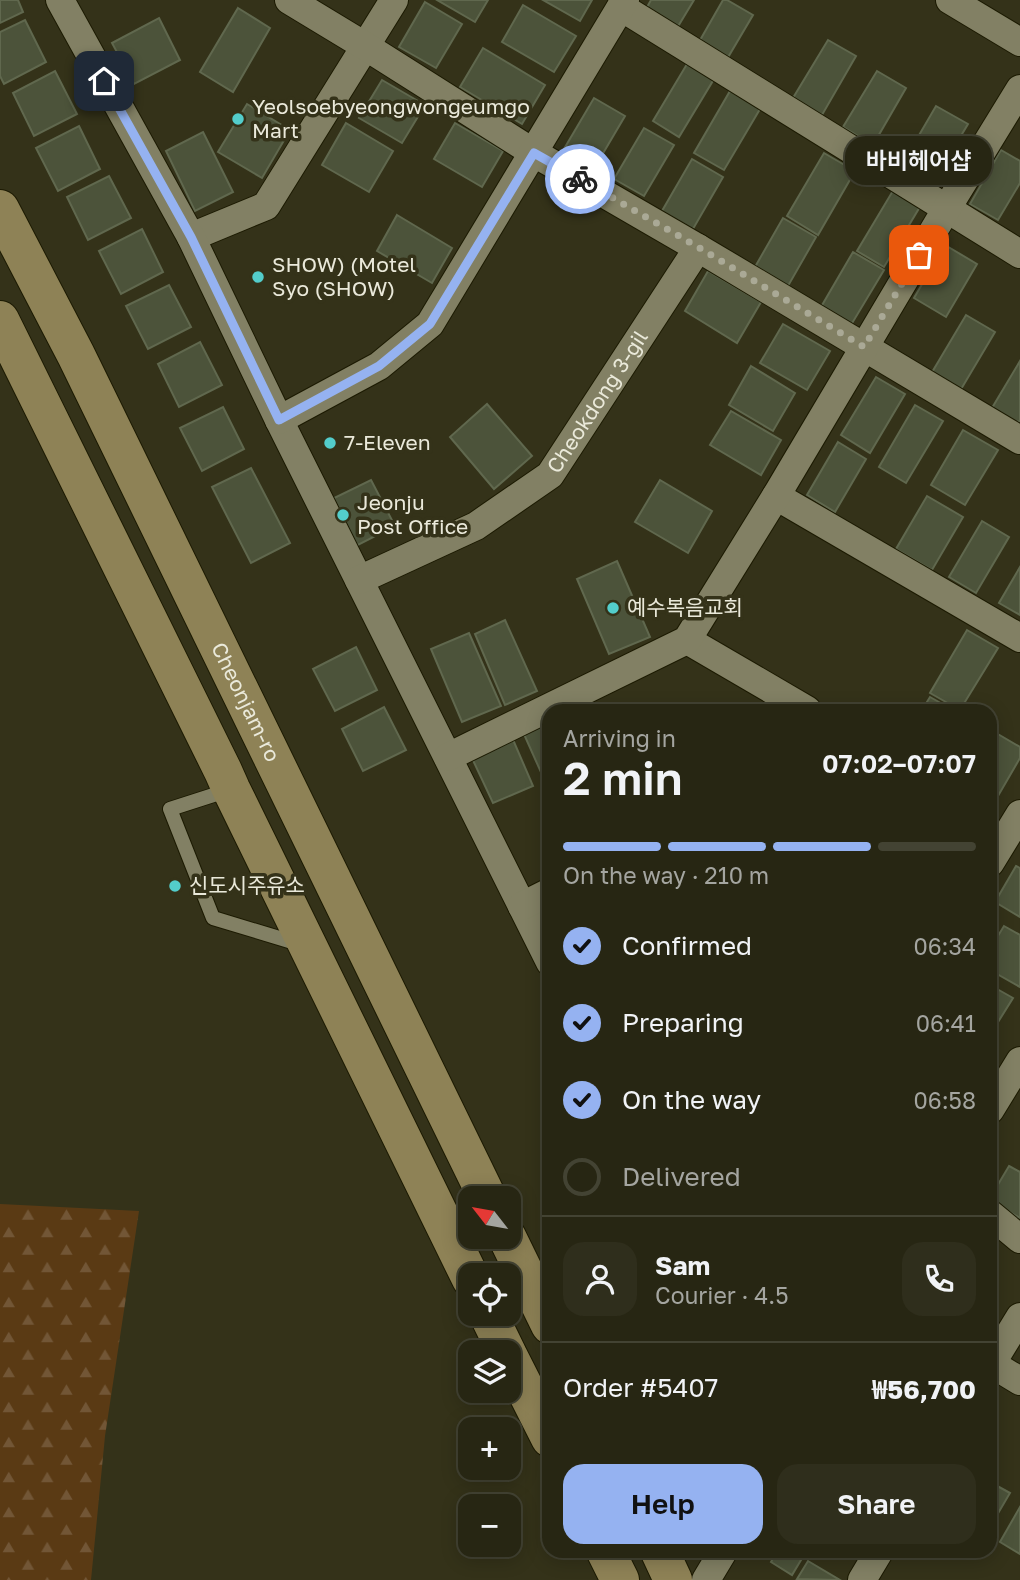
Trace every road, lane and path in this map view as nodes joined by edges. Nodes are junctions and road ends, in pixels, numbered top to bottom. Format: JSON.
{"nodes":[{"id":1,"x":60,"y":0,"type":"edge"},
{"id":2,"x":289,"y":0,"type":"edge"},
{"id":3,"x":394,"y":0,"type":"edge"},
{"id":4,"x":950,"y":0,"type":"edge"},
{"id":5,"x":623,"y":4,"type":"edge"},
{"id":6,"x":1020,"y":42,"type":"edge"},
{"id":7,"x":365,"y":46,"type":"junction"},
{"id":8,"x":1020,"y":89,"type":"edge"},
{"id":9,"x":534,"y":153,"type":"junction"},
{"id":10,"x":947,"y":208,"type":"junction"},
{"id":11,"x":0,"y":209,"type":"edge"},
{"id":12,"x":191,"y":237,"type":"junction"},
{"id":13,"x":698,"y":247,"type":"junction"},
{"id":14,"x":1020,"y":254,"type":"edge"},
{"id":15,"x":0,"y":320,"type":"edge"},
{"id":16,"x":864,"y":347,"type":"junction"},
{"id":17,"x":279,"y":420,"type":"junction"},
{"id":18,"x":1020,"y":440,"type":"edge"},
{"id":19,"x":776,"y":496,"type":"junction"},
{"id":20,"x":359,"y":580,"type":"junction"},
{"id":21,"x":1020,"y":638,"type":"edge"},
{"id":22,"x":687,"y":640,"type":"junction"},
{"id":23,"x":556,"y":704,"type":"edge"},
{"id":24,"x":797,"y":704,"type":"edge"},
{"id":25,"x":542,"y":711,"type":"edge"},
{"id":26,"x":448,"y":757,"type":"junction"},
{"id":27,"x":230,"y":789,"type":"junction"},
{"id":28,"x":1010,"y":826,"type":"edge"},
{"id":29,"x":997,"y":850,"type":"edge"},
{"id":30,"x":542,"y":896,"type":"edge"},
{"id":31,"x":522,"y":906,"type":"junction"},
{"id":32,"x":542,"y":946,"type":"edge"},
{"id":33,"x":306,"y":947,"type":"junction"},
{"id":34,"x":1020,"y":1061,"type":"edge"},
{"id":35,"x":997,"y":1099,"type":"edge"},
{"id":36,"x":482,"y":1186,"type":"edge"},
{"id":37,"x":997,"y":1220,"type":"edge"},
{"id":38,"x":1020,"y":1239,"type":"edge"},
{"id":39,"x":513,"y":1250,"type":"edge"},
{"id":40,"x":463,"y":1263,"type":"edge"},
{"id":41,"x":542,"y":1309,"type":"edge"},
{"id":42,"x":1020,"y":1317,"type":"edge"},
{"id":43,"x":997,"y":1355,"type":"edge"},
{"id":44,"x":997,"y":1368,"type":"edge"},
{"id":45,"x":521,"y":1381,"type":"edge"},
{"id":46,"x":1020,"y":1381,"type":"edge"},
{"id":47,"x":542,"y":1422,"type":"edge"},
{"id":48,"x":609,"y":1558,"type":"edge"},
{"id":49,"x":663,"y":1558,"type":"edge"},
{"id":50,"x":719,"y":1558,"type":"edge"},
{"id":51,"x":875,"y":1558,"type":"edge"},
{"id":52,"x":620,"y":1580,"type":"edge"},
{"id":53,"x":673,"y":1580,"type":"edge"},
{"id":54,"x":706,"y":1580,"type":"edge"},
{"id":55,"x":862,"y":1580,"type":"edge"}],
"edges":[{"from":1,"to":12,"type":"street"},
{"from":2,"to":7,"type":"street"},
{"from":3,"to":7,"type":"street"},
{"from":4,"to":6,"type":"street"},
{"from":5,"to":9,"type":"street"},
{"from":5,"to":10,"type":"street"},
{"from":7,"to":9,"type":"street"},
{"from":7,"to":12,"type":"street"},
{"from":8,"to":10,"type":"street"},
{"from":9,"to":13,"type":"street"},
{"from":9,"to":17,"type":"street"},
{"from":10,"to":14,"type":"street"},
{"from":10,"to":16,"type":"street"},
{"from":11,"to":36,"type":"street","name":"Cheonjam-ro"},
{"from":12,"to":17,"type":"street"},
{"from":13,"to":16,"type":"street"},
{"from":13,"to":20,"type":"street","name":"Cheokdong 3-gil"},
{"from":15,"to":27,"type":"street"},
{"from":16,"to":18,"type":"street"},
{"from":16,"to":19,"type":"street"},
{"from":17,"to":20,"type":"street"},
{"from":19,"to":21,"type":"street"},
{"from":19,"to":22,"type":"street"},
{"from":20,"to":26,"type":"street"},
{"from":22,"to":23,"type":"street"},
{"from":22,"to":24,"type":"street"},
{"from":25,"to":26,"type":"street"},
{"from":26,"to":31,"type":"street"},
{"from":27,"to":33,"type":"street"},
{"from":27,"to":33,"type":"lane"},
{"from":28,"to":29,"type":"street"},
{"from":30,"to":31,"type":"street"},
{"from":31,"to":32,"type":"street"},
{"from":33,"to":40,"type":"street"},
{"from":34,"to":35,"type":"street"},
{"from":37,"to":38,"type":"street"},
{"from":39,"to":41,"type":"street"},
{"from":42,"to":43,"type":"street"},
{"from":44,"to":46,"type":"street"},
{"from":45,"to":47,"type":"street"},
{"from":48,"to":52,"type":"street"},
{"from":49,"to":53,"type":"street"},
{"from":50,"to":54,"type":"street"},
{"from":51,"to":55,"type":"street"}]}
